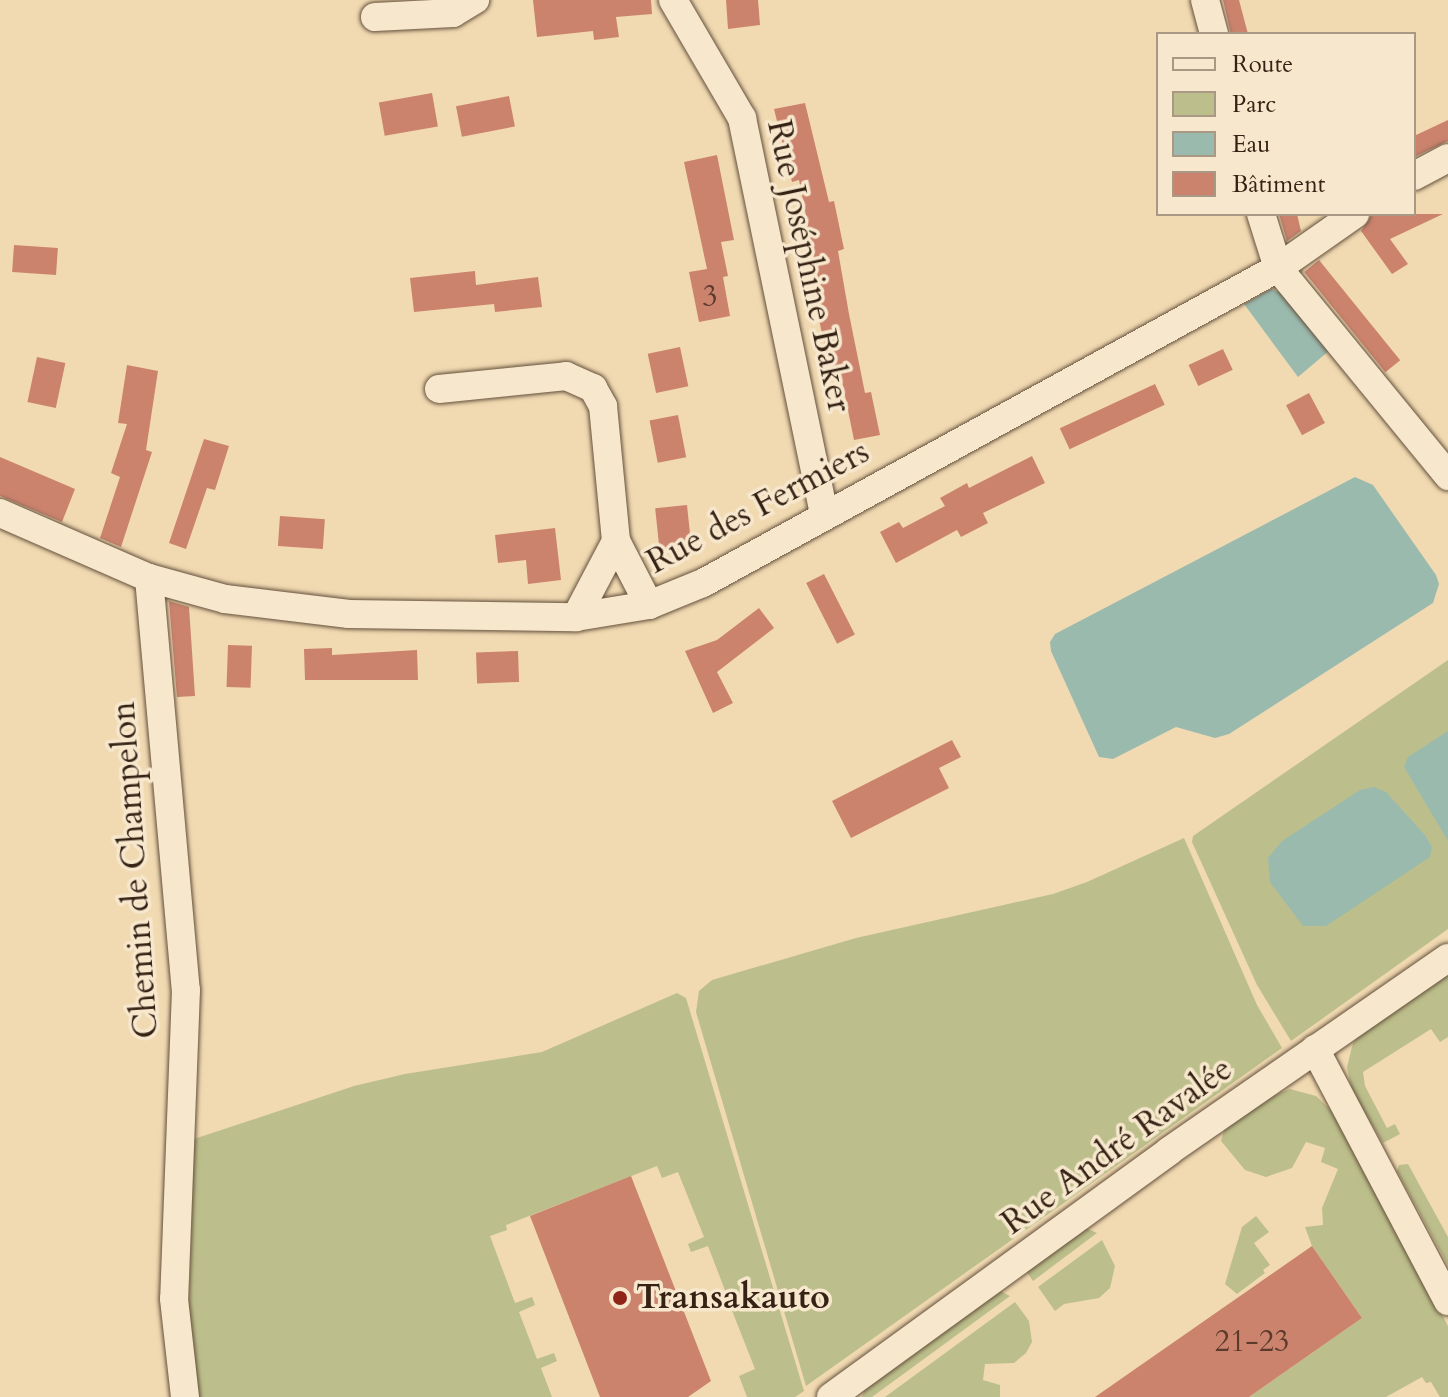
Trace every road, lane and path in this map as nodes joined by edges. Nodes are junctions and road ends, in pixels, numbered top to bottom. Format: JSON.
{"nodes":[{"id":1,"x":475,"y":0,"type":"edge"},
{"id":2,"x":673,"y":0,"type":"edge"},
{"id":3,"x":1205,"y":0,"type":"edge"},
{"id":4,"x":375,"y":17,"type":"dead end"},
{"id":5,"x":1213,"y":32,"type":"edge"},
{"id":6,"x":1448,"y":158,"type":"edge"},
{"id":7,"x":1416,"y":175,"type":"edge"},
{"id":8,"x":1262,"y":216,"type":"edge"},
{"id":9,"x":1352,"y":216,"type":"edge"},
{"id":10,"x":1278,"y":268,"type":"junction"},
{"id":11,"x":439,"y":389,"type":"dead end"},
{"id":12,"x":1448,"y":476,"type":"edge"},
{"id":13,"x":0,"y":513,"type":"edge"},
{"id":14,"x":824,"y":515,"type":"junction"},
{"id":15,"x":616,"y":541,"type":"junction"},
{"id":16,"x":149,"y":578,"type":"junction"},
{"id":17,"x":649,"y":605,"type":"junction"},
{"id":18,"x":576,"y":617,"type":"junction"},
{"id":19,"x":1448,"y":958,"type":"edge"},
{"id":20,"x":1315,"y":1049,"type":"junction"},
{"id":21,"x":1448,"y":1301,"type":"edge"},
{"id":22,"x":838,"y":1395,"type":"edge"},
{"id":23,"x":185,"y":1397,"type":"edge"}],
"edges":[{"from":1,"to":4,"type":"street"},
{"from":2,"to":14,"type":"street","name":"Rue Joséphine Baker"},
{"from":3,"to":5,"type":"street"},
{"from":6,"to":7,"type":"street"},
{"from":8,"to":10,"type":"street"},
{"from":9,"to":10,"type":"street","name":"Rue des Fermiers"},
{"from":10,"to":12,"type":"street"},
{"from":10,"to":14,"type":"street","name":"Rue des Fermiers"},
{"from":11,"to":15,"type":"street"},
{"from":13,"to":16,"type":"street","name":"Rue des Fermiers"},
{"from":14,"to":17,"type":"street","name":"Rue des Fermiers"},
{"from":15,"to":17,"type":"street"},
{"from":15,"to":18,"type":"street"},
{"from":16,"to":18,"type":"street","name":"Rue des Fermiers"},
{"from":16,"to":23,"type":"street","name":"Chemin de Champelon"},
{"from":17,"to":18,"type":"street","name":"Rue des Fermiers"},
{"from":19,"to":20,"type":"street","name":"Rue André Ravalée"},
{"from":20,"to":21,"type":"street"},
{"from":20,"to":22,"type":"street","name":"Rue André Ravalée"}]}
